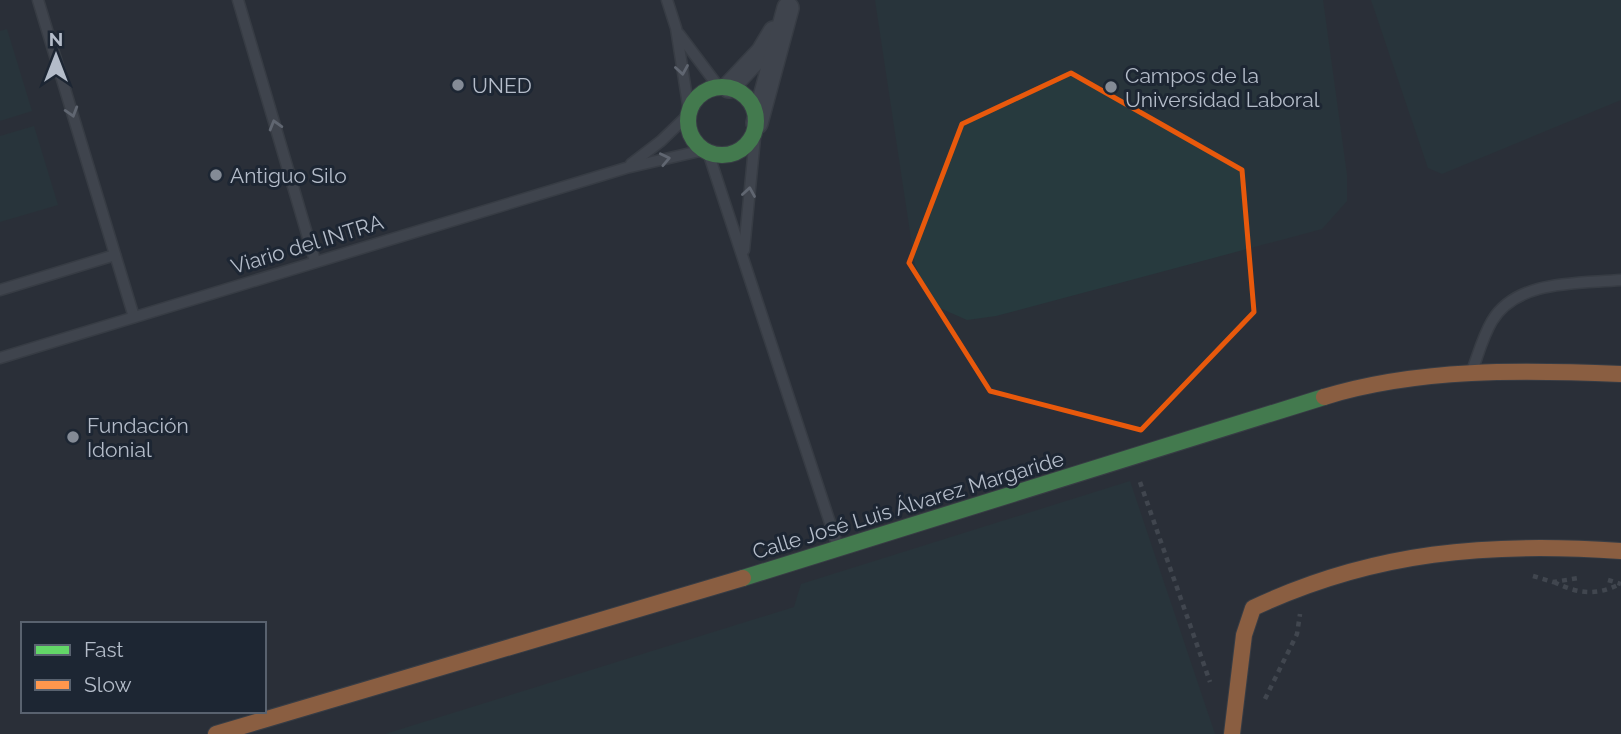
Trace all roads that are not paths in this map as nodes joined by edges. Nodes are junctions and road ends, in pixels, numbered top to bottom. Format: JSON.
{"nodes":[{"id":1,"x":38,"y":0,"type":"edge"},
{"id":2,"x":239,"y":0,"type":"edge"},
{"id":3,"x":667,"y":0,"type":"edge"},
{"id":4,"x":790,"y":4,"type":"edge"},
{"id":5,"x":676,"y":28,"type":"junction"},
{"id":6,"x":723,"y":86,"type":"junction"},
{"id":7,"x":689,"y":113,"type":"junction"},
{"id":8,"x":757,"y":125,"type":"junction"},
{"id":9,"x":706,"y":151,"type":"junction"},
{"id":10,"x":626,"y":168,"type":"junction"},
{"id":11,"x":115,"y":255,"type":"junction"},
{"id":12,"x":744,"y":257,"type":"junction"},
{"id":13,"x":315,"y":261,"type":"junction"},
{"id":14,"x":1621,"y":280,"type":"edge"},
{"id":15,"x":0,"y":290,"type":"edge"},
{"id":16,"x":134,"y":317,"type":"junction"},
{"id":17,"x":0,"y":358,"type":"edge"},
{"id":18,"x":1471,"y":374,"type":"junction"},
{"id":19,"x":1621,"y":374,"type":"edge"},
{"id":20,"x":839,"y":550,"type":"junction"},
{"id":21,"x":1621,"y":551,"type":"edge"},
{"id":22,"x":216,"y":734,"type":"edge"},
{"id":23,"x":1232,"y":734,"type":"edge"}],
"edges":[{"from":1,"to":11,"type":"lane","one_way":true},
{"from":13,"to":2,"type":"lane","one_way":true},
{"from":3,"to":5,"type":"lane"},
{"from":4,"to":6,"type":"street"},
{"from":4,"to":8,"type":"street"},
{"from":5,"to":6,"type":"lane"},
{"from":5,"to":7,"type":"lane","one_way":true},
{"from":6,"to":7,"type":"street"},
{"from":6,"to":8,"type":"street"},
{"from":7,"to":9,"type":"street"},
{"from":7,"to":10,"type":"lane"},
{"from":8,"to":9,"type":"street"},
{"from":12,"to":8,"type":"lane","one_way":true},
{"from":10,"to":9,"type":"lane","name":"Viario del INTRA","one_way":true},
{"from":9,"to":12,"type":"lane"},
{"from":10,"to":13,"type":"lane","name":"Viario del INTRA"},
{"from":11,"to":15,"type":"lane"},
{"from":11,"to":16,"type":"lane"},
{"from":12,"to":20,"type":"lane"},
{"from":13,"to":16,"type":"lane","name":"Viario del INTRA"},
{"from":14,"to":18,"type":"lane"},
{"from":16,"to":17,"type":"lane","name":"Viario del INTRA"},
{"from":18,"to":19,"type":"street","name":"Calle José Luis Álvarez Margaride"},
{"from":18,"to":20,"type":"street","name":"Calle José Luis Álvarez Margaride"},
{"from":20,"to":22,"type":"street","name":"Calle José Luis Álvarez Margaride"},
{"from":21,"to":23,"type":"street"}]}
